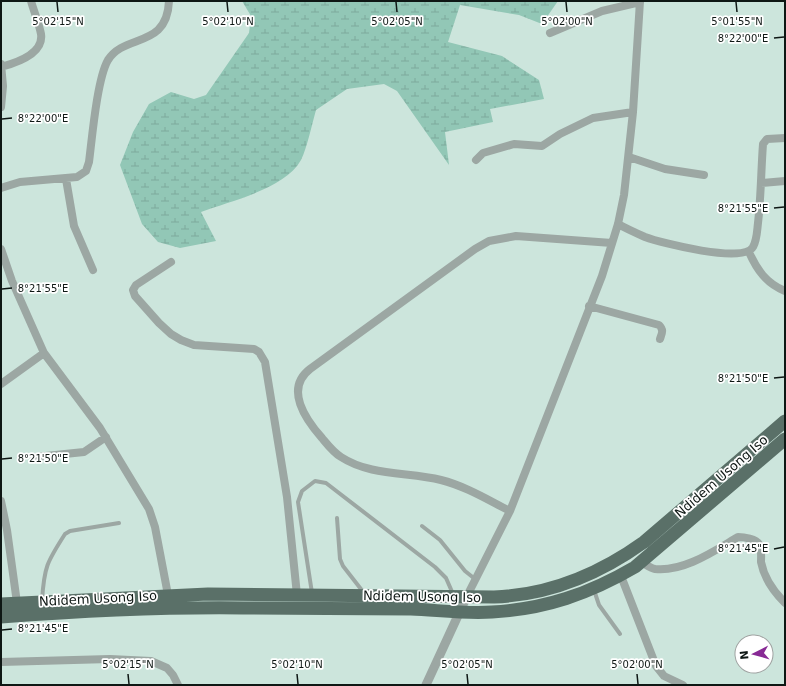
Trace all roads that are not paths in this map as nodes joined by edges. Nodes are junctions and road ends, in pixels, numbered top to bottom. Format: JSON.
{"nodes":[{"id":1,"x":32,"y":1,"type":"edge"},
{"id":2,"x":169,"y":1,"type":"edge"},
{"id":3,"x":640,"y":1,"type":"edge"},
{"id":4,"x":550,"y":32,"type":"dead end"},
{"id":5,"x":1,"y":66,"type":"edge"},
{"id":6,"x":1,"y":107,"type":"edge"},
{"id":7,"x":633,"y":112,"type":"junction"},
{"id":8,"x":785,"y":138,"type":"edge"},
{"id":9,"x":629,"y":156,"type":"junction"},
{"id":10,"x":476,"y":160,"type":"dead end"},
{"id":11,"x":704,"y":175,"type":"dead end"},
{"id":12,"x":66,"y":179,"type":"junction"},
{"id":13,"x":785,"y":181,"type":"edge"},
{"id":14,"x":761,"y":183,"type":"junction"},
{"id":15,"x":1,"y":188,"type":"edge"},
{"id":16,"x":618,"y":224,"type":"junction"},
{"id":17,"x":612,"y":243,"type":"junction"},
{"id":18,"x":1,"y":249,"type":"edge"},
{"id":19,"x":749,"y":252,"type":"junction"},
{"id":20,"x":171,"y":262,"type":"dead end"},
{"id":21,"x":93,"y":270,"type":"dead end"},
{"id":22,"x":785,"y":291,"type":"edge"},
{"id":23,"x":589,"y":306,"type":"junction"},
{"id":24,"x":660,"y":339,"type":"dead end"},
{"id":25,"x":44,"y":353,"type":"junction"},
{"id":26,"x":1,"y":384,"type":"edge"},
{"id":27,"x":785,"y":421,"type":"edge"},
{"id":28,"x":106,"y":437,"type":"junction"},
{"id":29,"x":785,"y":439,"type":"edge"},
{"id":30,"x":36,"y":457,"type":"dead end"},
{"id":31,"x":1,"y":503,"type":"edge"},
{"id":32,"x":510,"y":511,"type":"junction"},
{"id":33,"x":337,"y":518,"type":"dead end"},
{"id":34,"x":119,"y":523,"type":"dead end"},
{"id":35,"x":422,"y":526,"type":"dead end"},
{"id":36,"x":641,"y":562,"type":"junction"},
{"id":37,"x":621,"y":576,"type":"junction"},
{"id":38,"x":476,"y":579,"type":"junction"},
{"id":39,"x":593,"y":589,"type":"junction"},
{"id":40,"x":168,"y":595,"type":"junction"},
{"id":41,"x":297,"y":595,"type":"junction"},
{"id":42,"x":312,"y":595,"type":"junction"},
{"id":43,"x":366,"y":595,"type":"junction"},
{"id":44,"x":460,"y":596,"type":"junction"},
{"id":45,"x":42,"y":601,"type":"junction"},
{"id":46,"x":16,"y":603,"type":"junction"},
{"id":47,"x":785,"y":603,"type":"edge"},
{"id":48,"x":1,"y":604,"type":"edge"},
{"id":49,"x":460,"y":611,"type":"junction"},
{"id":50,"x":1,"y":617,"type":"edge"},
{"id":51,"x":620,"y":634,"type":"dead end"},
{"id":52,"x":1,"y":662,"type":"edge"},
{"id":53,"x":178,"y":685,"type":"edge"},
{"id":54,"x":426,"y":685,"type":"edge"},
{"id":55,"x":683,"y":685,"type":"edge"}],
"edges":[{"from":1,"to":5,"type":"street"},
{"from":2,"to":12,"type":"street"},
{"from":3,"to":4,"type":"street"},
{"from":3,"to":7,"type":"street"},
{"from":5,"to":6,"type":"street"},
{"from":7,"to":9,"type":"street"},
{"from":7,"to":10,"type":"street"},
{"from":8,"to":14,"type":"street"},
{"from":9,"to":11,"type":"street"},
{"from":9,"to":16,"type":"street"},
{"from":12,"to":15,"type":"street"},
{"from":12,"to":21,"type":"street"},
{"from":13,"to":14,"type":"street"},
{"from":14,"to":19,"type":"street"},
{"from":16,"to":17,"type":"street"},
{"from":16,"to":19,"type":"street"},
{"from":17,"to":23,"type":"street"},
{"from":17,"to":32,"type":"street"},
{"from":18,"to":25,"type":"street"},
{"from":19,"to":22,"type":"street"},
{"from":20,"to":41,"type":"street"},
{"from":23,"to":24,"type":"street"},
{"from":23,"to":32,"type":"street"},
{"from":25,"to":26,"type":"street"},
{"from":25,"to":28,"type":"street"},
{"from":27,"to":44,"type":"highway","name":"Ndidem Usong Iso"},
{"from":28,"to":30,"type":"street"},
{"from":28,"to":40,"type":"street"},
{"from":29,"to":36,"type":"highway","name":"Ndidem Usong Iso"},
{"from":31,"to":46,"type":"street"},
{"from":32,"to":38,"type":"street"},
{"from":33,"to":43,"type":"lane"},
{"from":34,"to":45,"type":"lane"},
{"from":35,"to":38,"type":"lane"},
{"from":36,"to":37,"type":"highway","name":"Ndidem Usong Iso"},
{"from":36,"to":47,"type":"street"},
{"from":37,"to":39,"type":"highway","name":"Ndidem Usong Iso"},
{"from":37,"to":55,"type":"street"},
{"from":38,"to":44,"type":"street"},
{"from":39,"to":49,"type":"highway","name":"Ndidem Usong Iso"},
{"from":39,"to":51,"type":"lane"},
{"from":40,"to":41,"type":"highway","name":"Ndidem Usong Iso"},
{"from":40,"to":45,"type":"highway","name":"Ndidem Usong Iso"},
{"from":41,"to":42,"type":"highway","name":"Ndidem Usong Iso"},
{"from":42,"to":43,"type":"highway","name":"Ndidem Usong Iso"},
{"from":42,"to":44,"type":"lane"},
{"from":43,"to":44,"type":"highway","name":"Ndidem Usong Iso"},
{"from":44,"to":49,"type":"street"},
{"from":45,"to":46,"type":"highway","name":"Ndidem Usong Iso"},
{"from":46,"to":48,"type":"highway","name":"Ndidem Usong Iso"},
{"from":49,"to":50,"type":"highway","name":"Ndidem Usong Iso"},
{"from":49,"to":54,"type":"street"},
{"from":52,"to":53,"type":"street"}]}
